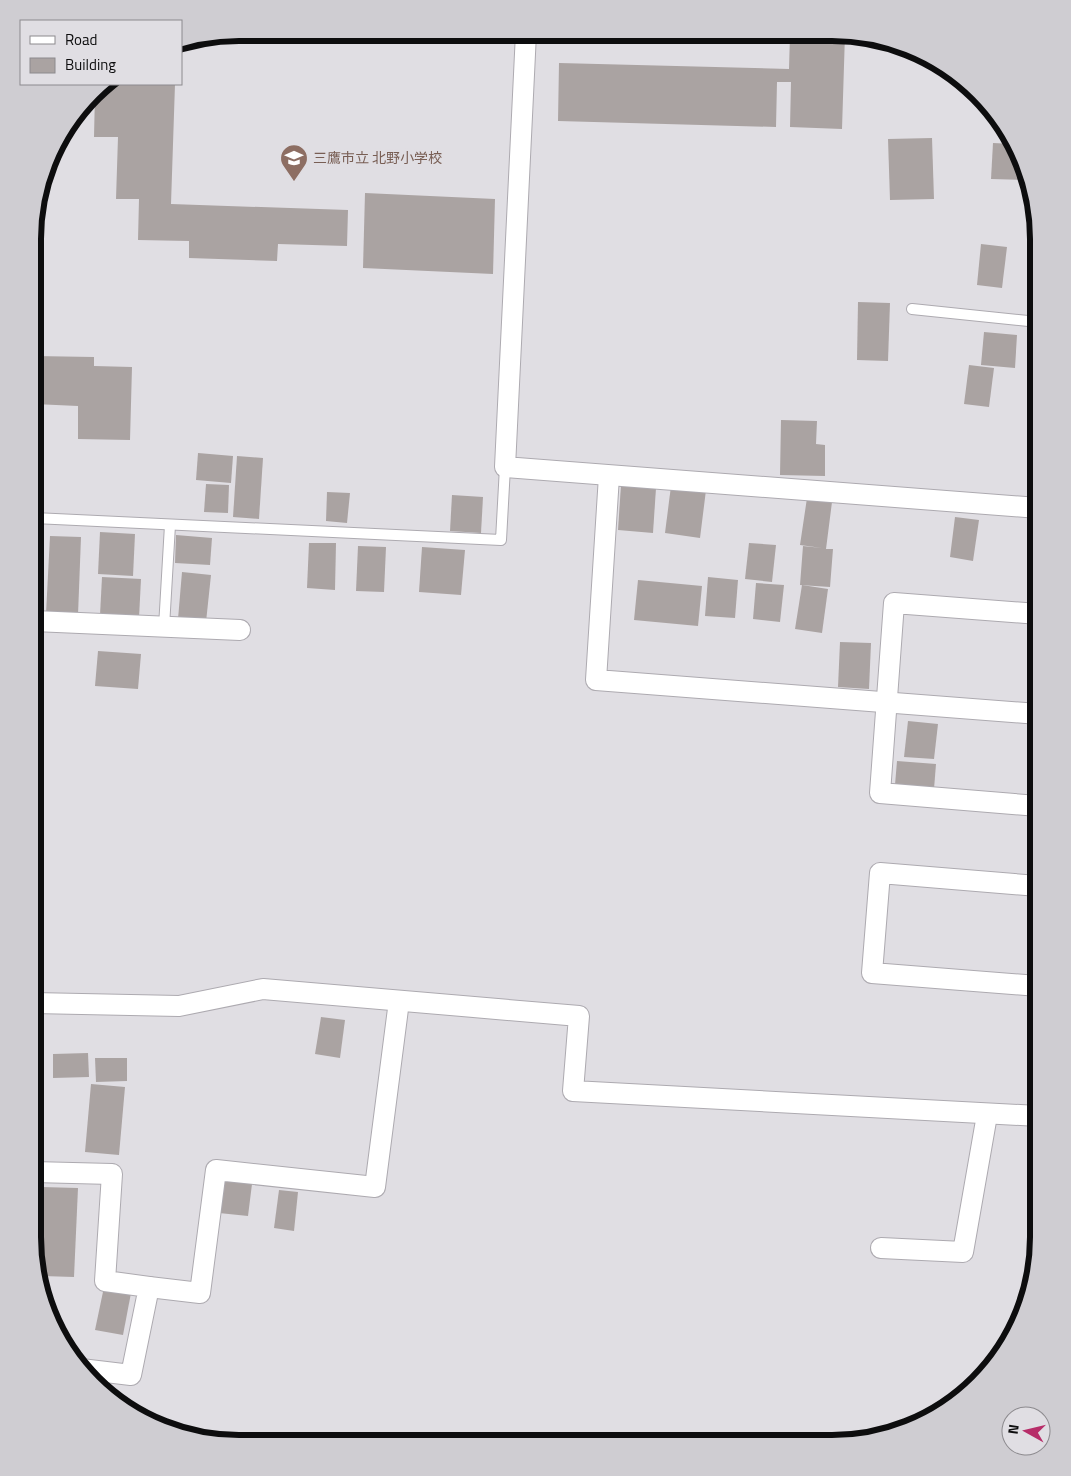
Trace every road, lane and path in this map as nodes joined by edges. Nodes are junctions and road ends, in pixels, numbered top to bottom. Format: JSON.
{"nodes":[{"id":1,"x":526,"y":41,"type":"edge"},
{"id":2,"x":912,"y":309,"type":"dead end"},
{"id":3,"x":1030,"y":321,"type":"edge"},
{"id":4,"x":504,"y":467,"type":"junction"},
{"id":5,"x":609,"y":476,"type":"junction"},
{"id":6,"x":1030,"y":507,"type":"edge"},
{"id":7,"x":41,"y":518,"type":"edge"},
{"id":8,"x":170,"y":525,"type":"junction"},
{"id":9,"x":1030,"y":613,"type":"edge"},
{"id":10,"x":41,"y":621,"type":"edge"},
{"id":11,"x":164,"y":627,"type":"junction"},
{"id":12,"x":240,"y":630,"type":"dead end"},
{"id":13,"x":886,"y":703,"type":"junction"},
{"id":14,"x":1030,"y":713,"type":"edge"},
{"id":15,"x":1030,"y":805,"type":"edge"},
{"id":16,"x":1030,"y":885,"type":"edge"},
{"id":17,"x":1030,"y":985,"type":"edge"},
{"id":18,"x":399,"y":1001,"type":"junction"},
{"id":19,"x":41,"y":1003,"type":"edge"},
{"id":20,"x":987,"y":1115,"type":"junction"},
{"id":21,"x":1030,"y":1116,"type":"edge"},
{"id":22,"x":41,"y":1172,"type":"edge"},
{"id":23,"x":881,"y":1248,"type":"dead end"},
{"id":24,"x":149,"y":1288,"type":"junction"},
{"id":25,"x":93,"y":1370,"type":"edge"}],
"edges":[{"from":1,"to":4,"type":"street"},
{"from":2,"to":3,"type":"lane"},
{"from":4,"to":5,"type":"street"},
{"from":4,"to":8,"type":"lane"},
{"from":5,"to":6,"type":"street"},
{"from":5,"to":13,"type":"street"},
{"from":7,"to":8,"type":"lane"},
{"from":8,"to":11,"type":"lane"},
{"from":9,"to":13,"type":"street"},
{"from":10,"to":11,"type":"street"},
{"from":11,"to":12,"type":"street"},
{"from":13,"to":14,"type":"street"},
{"from":13,"to":15,"type":"street"},
{"from":16,"to":17,"type":"street"},
{"from":18,"to":19,"type":"street"},
{"from":18,"to":20,"type":"street"},
{"from":18,"to":24,"type":"street"},
{"from":20,"to":21,"type":"street"},
{"from":20,"to":23,"type":"street"},
{"from":22,"to":24,"type":"street"},
{"from":24,"to":25,"type":"street"}]}
